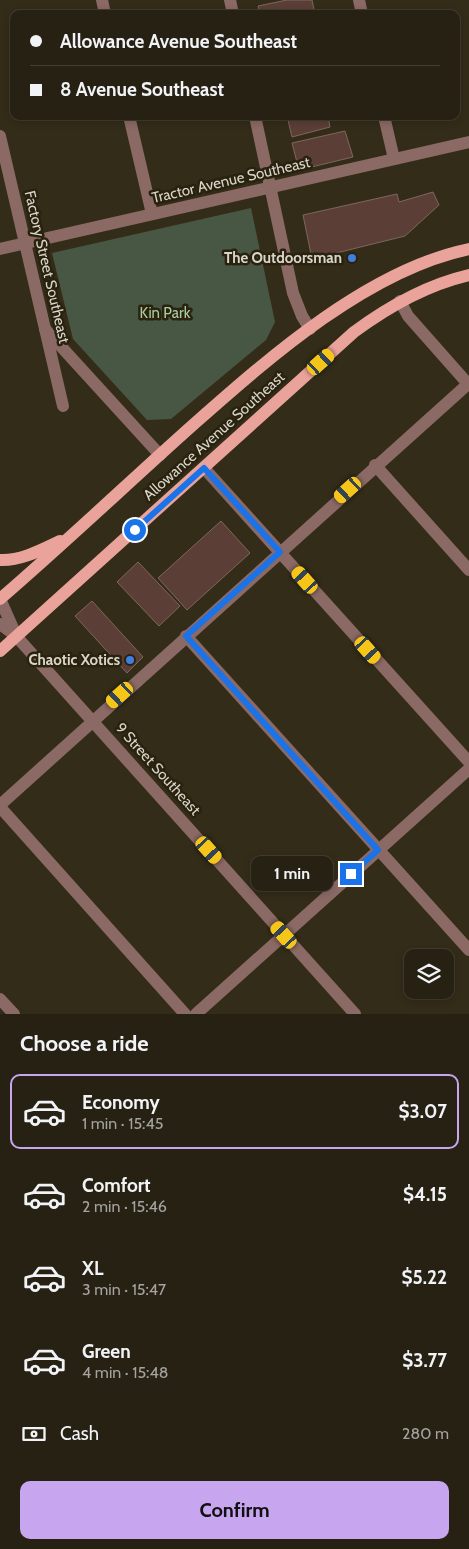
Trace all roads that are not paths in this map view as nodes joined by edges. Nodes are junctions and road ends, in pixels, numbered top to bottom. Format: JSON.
{"nodes":[{"id":1,"x":130,"y":120,"type":"edge"},
{"id":2,"x":256,"y":120,"type":"edge"},
{"id":3,"x":385,"y":120,"type":"edge"},
{"id":4,"x":0,"y":136,"type":"edge"},
{"id":5,"x":469,"y":142,"type":"edge"},
{"id":6,"x":394,"y":159,"type":"junction"},
{"id":7,"x":271,"y":188,"type":"junction"},
{"id":8,"x":152,"y":214,"type":"junction"},
{"id":9,"x":25,"y":242,"type":"junction"},
{"id":10,"x":0,"y":249,"type":"edge"},
{"id":11,"x":469,"y":249,"type":"edge"},
{"id":12,"x":469,"y":276,"type":"edge"},
{"id":13,"x":400,"y":301,"type":"junction"},
{"id":14,"x":44,"y":328,"type":"junction"},
{"id":15,"x":310,"y":330,"type":"junction"},
{"id":16,"x":468,"y":384,"type":"edge"},
{"id":17,"x":63,"y":406,"type":"dead end"},
{"id":18,"x":160,"y":454,"type":"junction"},
{"id":19,"x":375,"y":465,"type":"junction"},
{"id":20,"x":204,"y":468,"type":"junction"},
{"id":21,"x":71,"y":536,"type":"junction"},
{"id":22,"x":280,"y":552,"type":"junction"},
{"id":23,"x":0,"y":560,"type":"edge"},
{"id":24,"x":469,"y":570,"type":"edge"},
{"id":25,"x":0,"y":599,"type":"edge"},
{"id":26,"x":0,"y":624,"type":"edge"},
{"id":27,"x":16,"y":636,"type":"junction"},
{"id":28,"x":186,"y":636,"type":"junction"},
{"id":29,"x":0,"y":651,"type":"edge"},
{"id":30,"x":92,"y":720,"type":"junction"},
{"id":31,"x":469,"y":762,"type":"edge"},
{"id":32,"x":469,"y":769,"type":"edge"},
{"id":33,"x":0,"y":806,"type":"edge"},
{"id":34,"x":378,"y":850,"type":"junction"},
{"id":35,"x":284,"y":935,"type":"junction"},
{"id":36,"x":469,"y":950,"type":"edge"},
{"id":37,"x":0,"y":999,"type":"edge"},
{"id":38,"x":14,"y":1014,"type":"edge"},
{"id":39,"x":185,"y":1014,"type":"edge"},
{"id":40,"x":196,"y":1014,"type":"edge"},
{"id":41,"x":355,"y":1014,"type":"edge"}],
"edges":[{"from":1,"to":8,"type":"street"},
{"from":2,"to":7,"type":"street"},
{"from":3,"to":6,"type":"street"},
{"from":4,"to":9,"type":"street","name":"Factory Street Southeast"},
{"from":5,"to":6,"type":"street","name":"Tractor Avenue Southeast"},
{"from":6,"to":7,"type":"street","name":"Tractor Avenue Southeast"},
{"from":7,"to":8,"type":"street","name":"Tractor Avenue Southeast"},
{"from":7,"to":15,"type":"street"},
{"from":8,"to":9,"type":"street","name":"Tractor Avenue Southeast"},
{"from":9,"to":10,"type":"street","name":"Tractor Avenue Southeast"},
{"from":9,"to":14,"type":"street","name":"Factory Street Southeast"},
{"from":11,"to":15,"type":"main road","name":"Allowance Avenue Southeast"},
{"from":12,"to":13,"type":"main road","name":"Allowance Avenue Southeast"},
{"from":13,"to":16,"type":"street"},
{"from":13,"to":20,"type":"main road","name":"Allowance Avenue Southeast"},
{"from":14,"to":17,"type":"street","name":"Factory Street Southeast"},
{"from":14,"to":18,"type":"street"},
{"from":15,"to":18,"type":"main road","name":"Allowance Avenue Southeast"},
{"from":16,"to":19,"type":"street"},
{"from":18,"to":21,"type":"main road","name":"Allowance Avenue Southeast"},
{"from":19,"to":22,"type":"street"},
{"from":19,"to":24,"type":"street"},
{"from":20,"to":22,"type":"street"},
{"from":20,"to":27,"type":"main road","name":"Allowance Avenue Southeast"},
{"from":21,"to":23,"type":"main road"},
{"from":21,"to":25,"type":"main road","name":"Allowance Avenue Southeast"},
{"from":22,"to":28,"type":"street"},
{"from":22,"to":31,"type":"street"},
{"from":25,"to":27,"type":"street","name":"9 Street Southeast"},
{"from":26,"to":27,"type":"street","name":"9 Street Southeast"},
{"from":27,"to":29,"type":"main road","name":"Allowance Avenue Southeast"},
{"from":27,"to":30,"type":"street","name":"9 Street Southeast"},
{"from":28,"to":30,"type":"street"},
{"from":28,"to":34,"type":"street"},
{"from":30,"to":33,"type":"street"},
{"from":30,"to":35,"type":"street","name":"9 Street Southeast"},
{"from":32,"to":34,"type":"street"},
{"from":33,"to":39,"type":"street"},
{"from":34,"to":35,"type":"street"},
{"from":34,"to":36,"type":"street"},
{"from":35,"to":40,"type":"street"},
{"from":35,"to":41,"type":"street","name":"9 Street Southeast"},
{"from":37,"to":38,"type":"street"}]}
